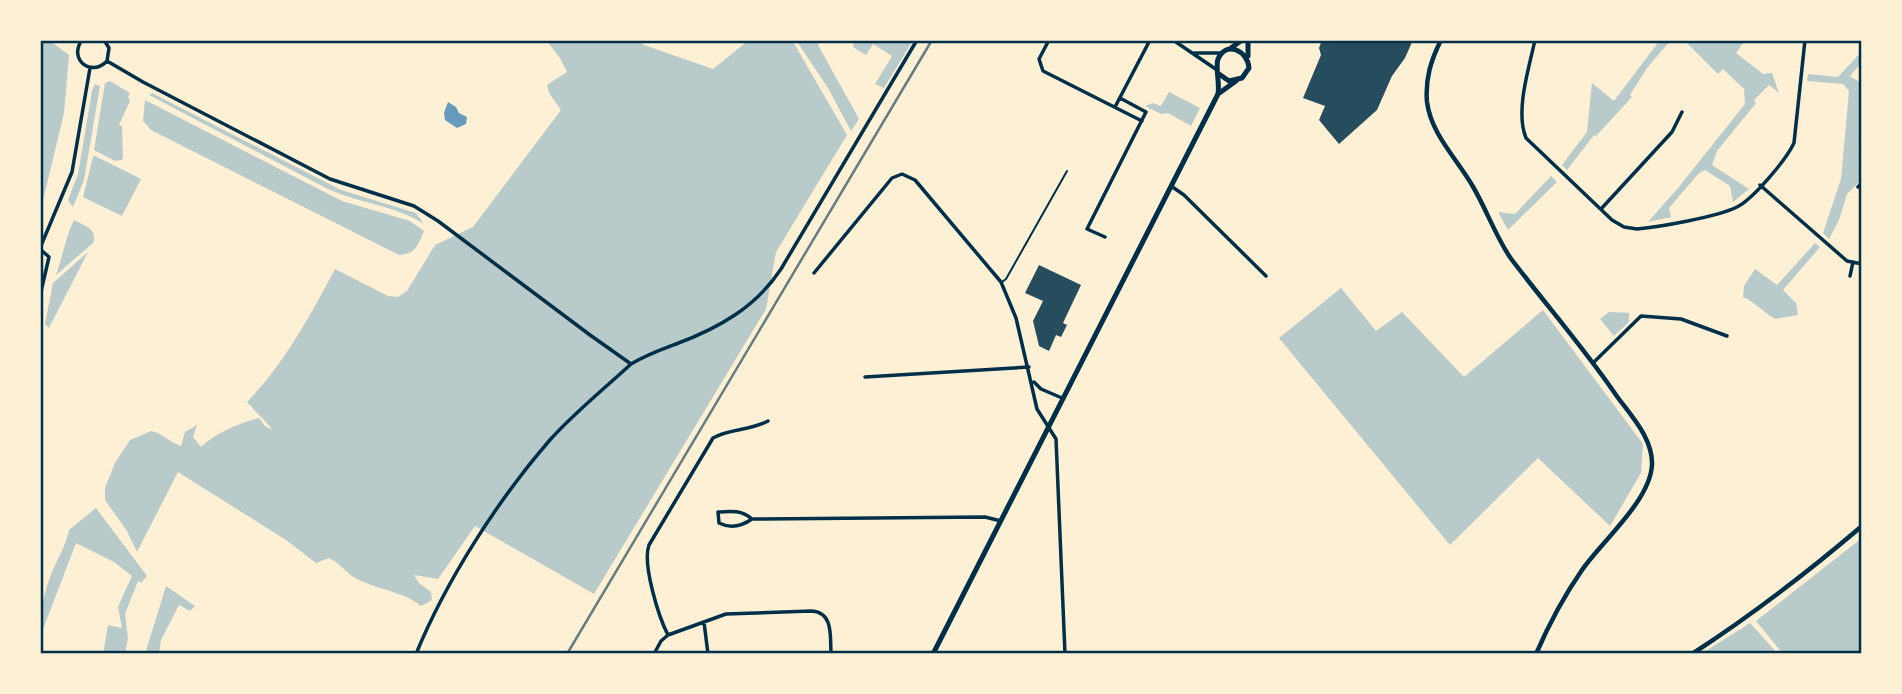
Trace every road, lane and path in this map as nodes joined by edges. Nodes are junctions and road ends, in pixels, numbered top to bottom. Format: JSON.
{"nodes":[{"id":1,"x":104,"y":40,"type":"edge"},
{"id":2,"x":917,"y":40,"type":"edge"},
{"id":3,"x":1049,"y":40,"type":"edge"},
{"id":4,"x":1150,"y":40,"type":"edge"},
{"id":5,"x":1173,"y":40,"type":"edge"},
{"id":6,"x":1242,"y":40,"type":"edge"},
{"id":7,"x":1248,"y":40,"type":"edge"},
{"id":8,"x":1441,"y":40,"type":"edge"},
{"id":9,"x":1535,"y":40,"type":"edge"},
{"id":10,"x":1805,"y":40,"type":"edge"},
{"id":11,"x":79,"y":41,"type":"edge"},
{"id":12,"x":1226,"y":51,"type":"junction"},
{"id":13,"x":1192,"y":53,"type":"junction"},
{"id":14,"x":1248,"y":60,"type":"junction"},
{"id":15,"x":107,"y":61,"type":"junction"},
{"id":16,"x":90,"y":68,"type":"junction"},
{"id":17,"x":1218,"y":72,"type":"junction"},
{"id":18,"x":1236,"y":81,"type":"junction"},
{"id":19,"x":1218,"y":94,"type":"junction"},
{"id":20,"x":1120,"y":98,"type":"junction"},
{"id":21,"x":1115,"y":107,"type":"junction"},
{"id":22,"x":1682,"y":112,"type":"dead end"},
{"id":23,"x":1142,"y":121,"type":"junction"},
{"id":24,"x":1067,"y":171,"type":"dead end"},
{"id":25,"x":1862,"y":183,"type":"edge"},
{"id":26,"x":1760,"y":185,"type":"junction"},
{"id":27,"x":1171,"y":186,"type":"junction"},
{"id":28,"x":1858,"y":187,"type":"dead end"},
{"id":29,"x":1601,"y":209,"type":"junction"},
{"id":30,"x":1105,"y":237,"type":"dead end"},
{"id":31,"x":40,"y":249,"type":"edge"},
{"id":32,"x":1853,"y":262,"type":"junction"},
{"id":33,"x":1862,"y":264,"type":"edge"},
{"id":34,"x":814,"y":274,"type":"dead end"},
{"id":35,"x":1266,"y":276,"type":"dead end"},
{"id":36,"x":1850,"y":276,"type":"dead end"},
{"id":37,"x":1001,"y":282,"type":"junction"},
{"id":38,"x":40,"y":296,"type":"edge"},
{"id":39,"x":1727,"y":336,"type":"dead end"},
{"id":40,"x":1594,"y":362,"type":"junction"},
{"id":41,"x":631,"y":363,"type":"junction"},
{"id":42,"x":1029,"y":367,"type":"junction"},
{"id":43,"x":865,"y":377,"type":"dead end"},
{"id":44,"x":1032,"y":381,"type":"junction"},
{"id":45,"x":1062,"y":398,"type":"junction"},
{"id":46,"x":768,"y":421,"type":"dead end"},
{"id":47,"x":1048,"y":426,"type":"junction"},
{"id":48,"x":752,"y":519,"type":"junction"},
{"id":49,"x":1000,"y":521,"type":"junction"},
{"id":50,"x":1862,"y":526,"type":"edge"},
{"id":51,"x":704,"y":622,"type":"junction"},
{"id":52,"x":668,"y":635,"type":"junction"},
{"id":53,"x":416,"y":654,"type":"edge"},
{"id":54,"x":654,"y":654,"type":"edge"},
{"id":55,"x":708,"y":654,"type":"edge"},
{"id":56,"x":831,"y":654,"type":"edge"},
{"id":57,"x":933,"y":654,"type":"edge"},
{"id":58,"x":1065,"y":654,"type":"edge"},
{"id":59,"x":1536,"y":654,"type":"edge"},
{"id":60,"x":1692,"y":654,"type":"edge"}],
"edges":[{"from":1,"to":15,"type":"street"},
{"from":2,"to":41,"type":"street"},
{"from":3,"to":21,"type":"street"},
{"from":4,"to":20,"type":"street"},
{"from":5,"to":13,"type":"street"},
{"from":6,"to":12,"type":"main road"},
{"from":7,"to":14,"type":"main road"},
{"from":8,"to":40,"type":"street"},
{"from":9,"to":29,"type":"street"},
{"from":10,"to":26,"type":"street"},
{"from":11,"to":16,"type":"street"},
{"from":12,"to":13,"type":"street"},
{"from":12,"to":14,"type":"main road"},
{"from":12,"to":17,"type":"main road"},
{"from":13,"to":17,"type":"street"},
{"from":14,"to":18,"type":"main road"},
{"from":15,"to":16,"type":"street"},
{"from":15,"to":41,"type":"street"},
{"from":16,"to":31,"type":"street"},
{"from":17,"to":18,"type":"main road"},
{"from":17,"to":19,"type":"main road"},
{"from":18,"to":19,"type":"main road"},
{"from":19,"to":27,"type":"main road"},
{"from":20,"to":21,"type":"street"},
{"from":20,"to":23,"type":"street"},
{"from":21,"to":23,"type":"street"},
{"from":22,"to":29,"type":"street"},
{"from":23,"to":30,"type":"street"},
{"from":24,"to":37,"type":"lane"},
{"from":25,"to":28,"type":"street"},
{"from":26,"to":29,"type":"street"},
{"from":26,"to":32,"type":"street"},
{"from":27,"to":35,"type":"street"},
{"from":27,"to":45,"type":"main road"},
{"from":31,"to":38,"type":"street"},
{"from":32,"to":33,"type":"street"},
{"from":32,"to":36,"type":"street"},
{"from":34,"to":37,"type":"street"},
{"from":37,"to":42,"type":"street"},
{"from":39,"to":40,"type":"street"},
{"from":40,"to":59,"type":"street"},
{"from":41,"to":53,"type":"street"},
{"from":42,"to":43,"type":"street"},
{"from":42,"to":44,"type":"street"},
{"from":44,"to":45,"type":"street"},
{"from":44,"to":47,"type":"street"},
{"from":45,"to":47,"type":"main road"},
{"from":46,"to":52,"type":"street"},
{"from":47,"to":49,"type":"main road"},
{"from":47,"to":58,"type":"street"},
{"from":48,"to":48,"type":"street"},
{"from":48,"to":49,"type":"street"},
{"from":49,"to":57,"type":"main road"},
{"from":50,"to":60,"type":"street"},
{"from":51,"to":52,"type":"street"},
{"from":51,"to":55,"type":"street"},
{"from":51,"to":56,"type":"street"},
{"from":52,"to":54,"type":"street"}]}
